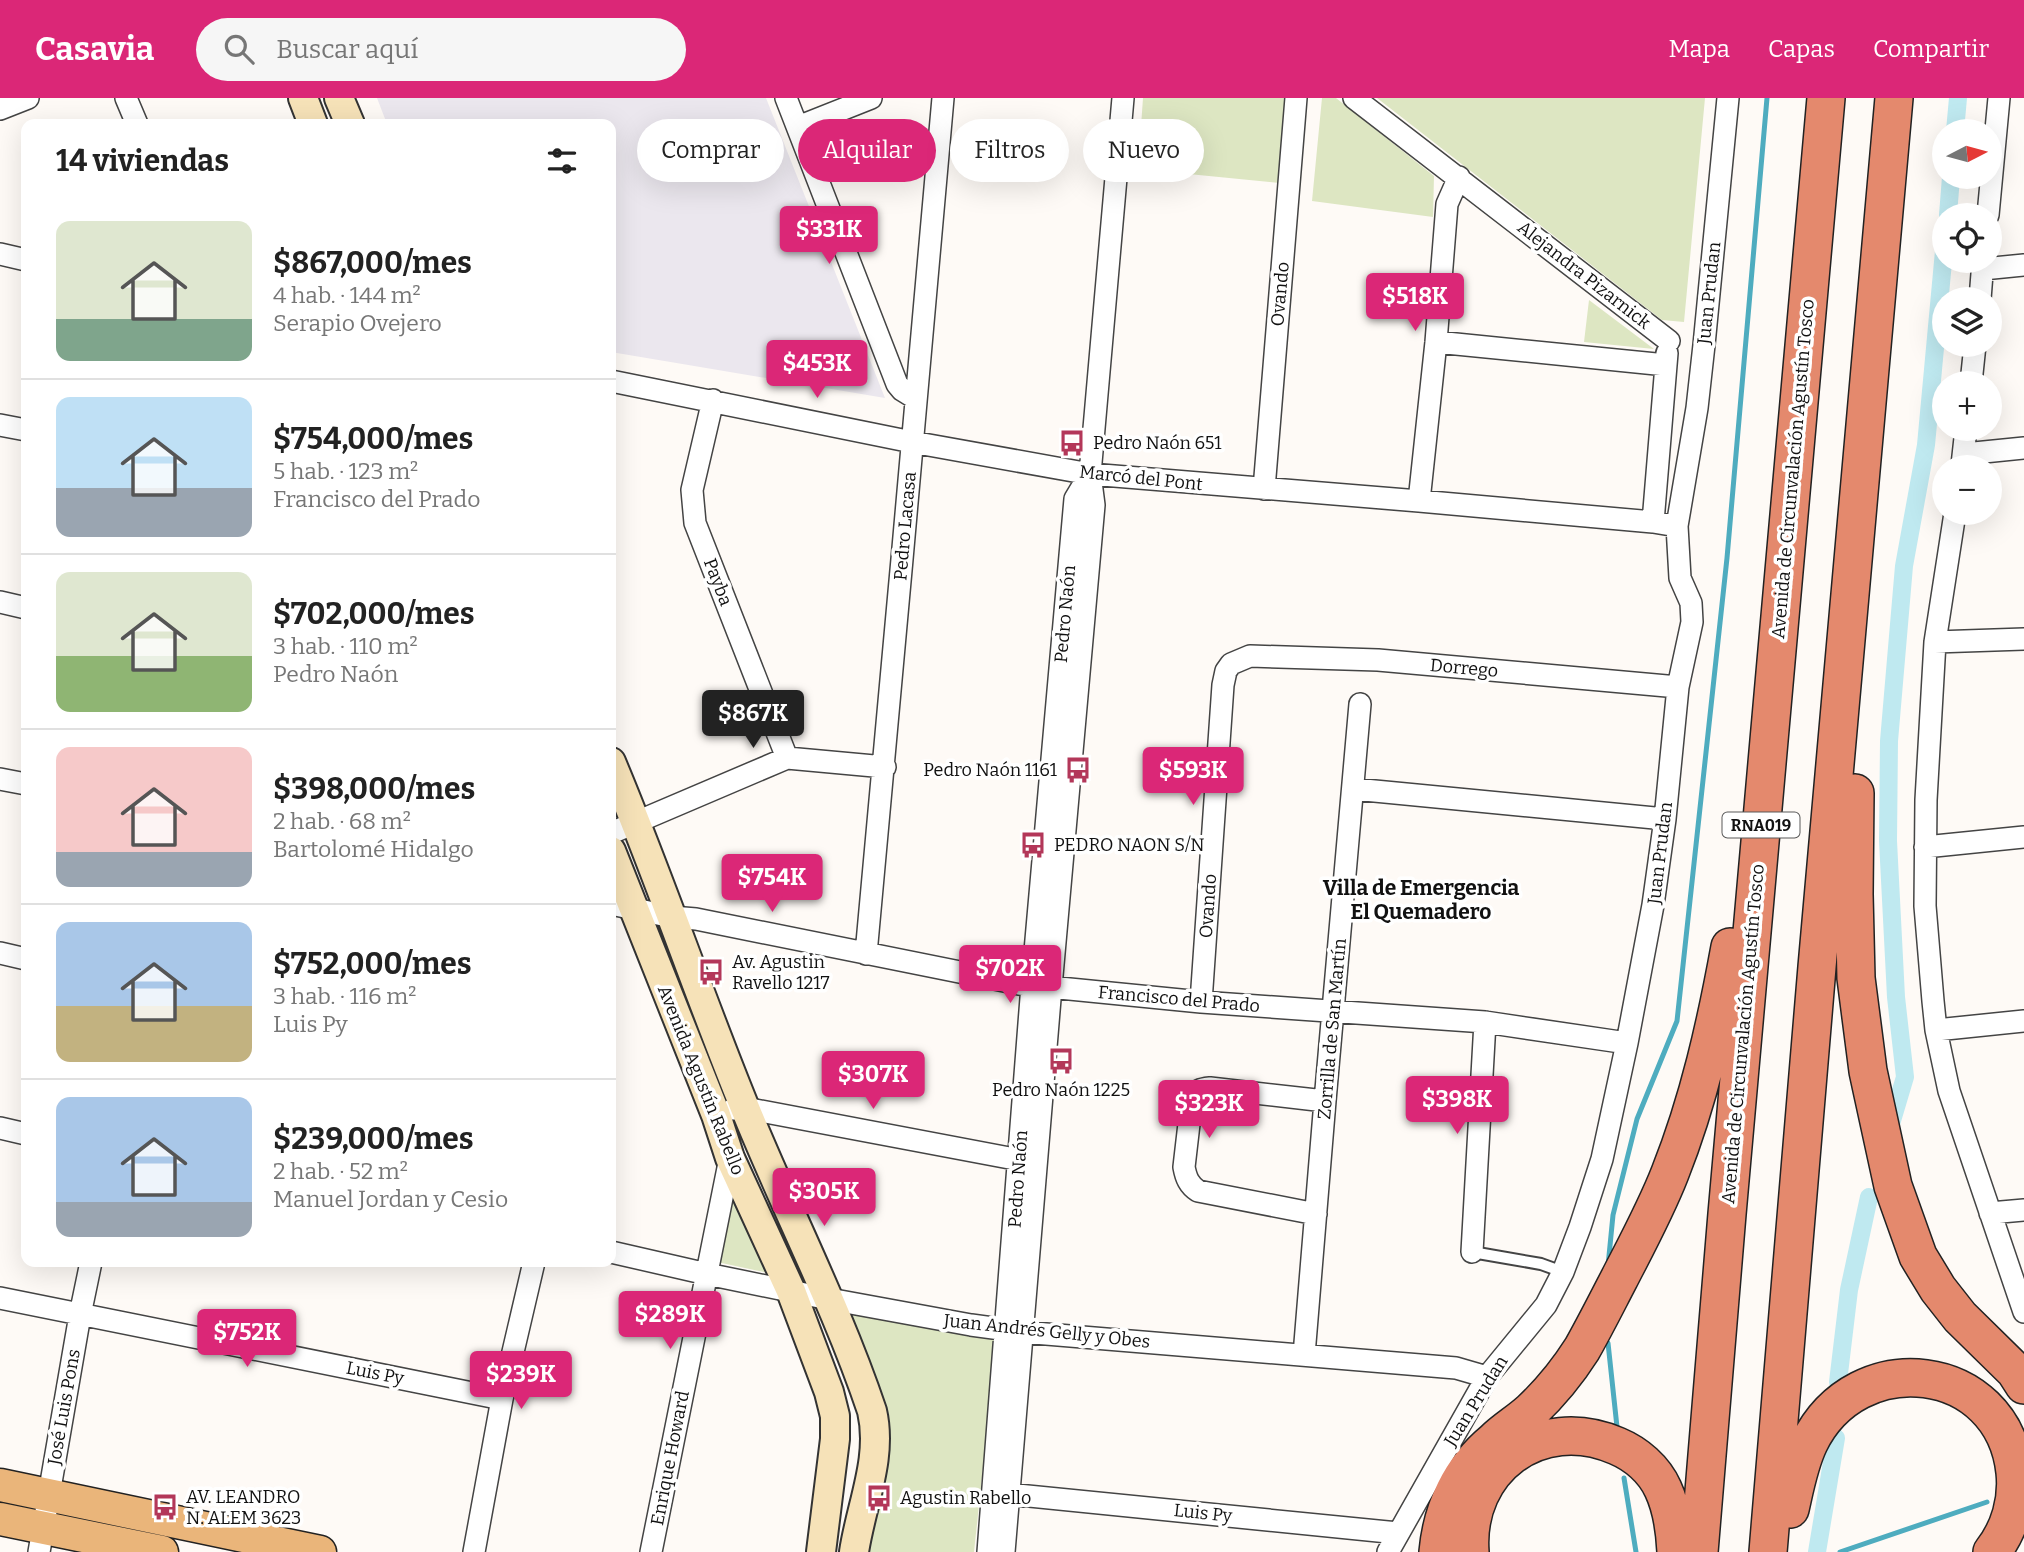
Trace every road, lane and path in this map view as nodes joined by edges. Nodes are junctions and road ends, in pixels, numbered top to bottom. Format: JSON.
{"nodes":[{"id":1,"x":28,"y":98,"type":"edge"},
{"id":2,"x":126,"y":98,"type":"edge"},
{"id":3,"x":303,"y":98,"type":"edge"},
{"id":4,"x":339,"y":98,"type":"edge"},
{"id":5,"x":786,"y":98,"type":"edge"},
{"id":6,"x":872,"y":98,"type":"edge"},
{"id":7,"x":943,"y":98,"type":"edge"},
{"id":8,"x":1124,"y":98,"type":"edge"},
{"id":9,"x":1296,"y":98,"type":"edge"},
{"id":10,"x":1354,"y":98,"type":"edge"},
{"id":11,"x":1728,"y":98,"type":"edge"},
{"id":12,"x":1826,"y":98,"type":"edge"},
{"id":13,"x":1894,"y":98,"type":"edge"},
{"id":14,"x":1999,"y":98,"type":"edge"},
{"id":15,"x":0,"y":109,"type":"edge"},
{"id":16,"x":134,"y":119,"type":"edge"},
{"id":17,"x":311,"y":119,"type":"edge"},
{"id":18,"x":348,"y":119,"type":"edge"},
{"id":19,"x":818,"y":119,"type":"edge"},
{"id":20,"x":798,"y":127,"type":"edge"},
{"id":21,"x":1459,"y":177,"type":"junction"},
{"id":22,"x":819,"y":182,"type":"edge"},
{"id":23,"x":1989,"y":203,"type":"edge"},
{"id":24,"x":0,"y":254,"type":"edge"},
{"id":25,"x":21,"y":259,"type":"edge"},
{"id":26,"x":2002,"y":265,"type":"edge"},
{"id":27,"x":2024,"y":265,"type":"edge"},
{"id":28,"x":1669,"y":341,"type":"junction"},
{"id":29,"x":1436,"y":342,"type":"junction"},
{"id":30,"x":1704,"y":345,"type":"junction"},
{"id":31,"x":1666,"y":365,"type":"junction"},
{"id":32,"x":616,"y":382,"type":"edge"},
{"id":33,"x":915,"y":398,"type":"junction"},
{"id":34,"x":713,"y":400,"type":"junction"},
{"id":35,"x":0,"y":425,"type":"edge"},
{"id":36,"x":21,"y":429,"type":"edge"},
{"id":37,"x":912,"y":442,"type":"junction"},
{"id":38,"x":2024,"y":448,"type":"edge"},
{"id":39,"x":1991,"y":455,"type":"edge"},
{"id":40,"x":1090,"y":474,"type":"junction"},
{"id":41,"x":1264,"y":489,"type":"junction"},
{"id":42,"x":1419,"y":500,"type":"junction"},
{"id":43,"x":1858,"y":506,"type":"junction"},
{"id":44,"x":1653,"y":522,"type":"junction"},
{"id":45,"x":1953,"y":525,"type":"edge"},
{"id":46,"x":1677,"y":526,"type":"junction"},
{"id":47,"x":0,"y":602,"type":"edge"},
{"id":48,"x":21,"y":607,"type":"edge"},
{"id":49,"x":1936,"y":638,"type":"junction"},
{"id":50,"x":2024,"y":639,"type":"edge"},
{"id":51,"x":1250,"y":656,"type":"joint"},
{"id":52,"x":1678,"y":687,"type":"junction"},
{"id":53,"x":1360,"y":704,"type":"dead end"},
{"id":54,"x":787,"y":758,"type":"junction"},
{"id":55,"x":884,"y":767,"type":"junction"},
{"id":56,"x":1765,"y":778,"type":"junction"},
{"id":57,"x":0,"y":779,"type":"edge"},
{"id":58,"x":21,"y":783,"type":"edge"},
{"id":59,"x":616,"y":789,"type":"edge"},
{"id":60,"x":1354,"y":789,"type":"junction"},
{"id":61,"x":1665,"y":819,"type":"junction"},
{"id":62,"x":623,"y":827,"type":"edge"},
{"id":63,"x":2024,"y":837,"type":"edge"},
{"id":64,"x":1925,"y":847,"type":"junction"},
{"id":65,"x":616,"y":876,"type":"edge"},
{"id":66,"x":622,"y":907,"type":"edge"},
{"id":67,"x":672,"y":917,"type":"junction"},
{"id":68,"x":0,"y":953,"type":"edge"},
{"id":69,"x":866,"y":954,"type":"junction"},
{"id":70,"x":21,"y":958,"type":"edge"},
{"id":71,"x":1042,"y":986,"type":"junction"},
{"id":72,"x":1201,"y":1002,"type":"junction"},
{"id":73,"x":1334,"y":1011,"type":"junction"},
{"id":74,"x":2024,"y":1021,"type":"edge"},
{"id":75,"x":1485,"y":1022,"type":"junction"},
{"id":76,"x":1936,"y":1030,"type":"junction"},
{"id":77,"x":1628,"y":1043,"type":"junction"},
{"id":78,"x":1325,"y":1101,"type":"junction"},
{"id":79,"x":745,"y":1108,"type":"junction"},
{"id":80,"x":716,"y":1115,"type":"junction"},
{"id":81,"x":0,"y":1128,"type":"edge"},
{"id":82,"x":21,"y":1133,"type":"edge"},
{"id":83,"x":730,"y":1158,"type":"junction"},
{"id":84,"x":1029,"y":1160,"type":"junction"},
{"id":85,"x":2024,"y":1210,"type":"edge"},
{"id":86,"x":1990,"y":1213,"type":"junction"},
{"id":87,"x":1316,"y":1214,"type":"junction"},
{"id":88,"x":1472,"y":1252,"type":"joint"},
{"id":89,"x":616,"y":1253,"type":"edge"},
{"id":90,"x":90,"y":1267,"type":"edge"},
{"id":91,"x":533,"y":1267,"type":"edge"},
{"id":92,"x":1563,"y":1272,"type":"junction"},
{"id":93,"x":707,"y":1274,"type":"junction"},
{"id":94,"x":791,"y":1291,"type":"junction"},
{"id":95,"x":0,"y":1298,"type":"edge"},
{"id":96,"x":829,"y":1299,"type":"junction"},
{"id":97,"x":2024,"y":1312,"type":"edge"},
{"id":98,"x":80,"y":1315,"type":"junction"},
{"id":99,"x":1014,"y":1331,"type":"junction"},
{"id":100,"x":1304,"y":1355,"type":"junction"},
{"id":101,"x":1487,"y":1377,"type":"junction"},
{"id":102,"x":2024,"y":1385,"type":"edge"},
{"id":103,"x":502,"y":1399,"type":"junction"},
{"id":104,"x":0,"y":1485,"type":"edge"},
{"id":105,"x":1008,"y":1494,"type":"junction"},
{"id":106,"x":48,"y":1495,"type":"junction"},
{"id":107,"x":0,"y":1519,"type":"edge"},
{"id":108,"x":1398,"y":1533,"type":"junction"},
{"id":109,"x":41,"y":1540,"type":"edge"},
{"id":110,"x":260,"y":1546,"type":"edge"},
{"id":111,"x":162,"y":1552,"type":"edge"},
{"id":112,"x":320,"y":1552,"type":"edge"},
{"id":113,"x":474,"y":1552,"type":"edge"},
{"id":114,"x":651,"y":1552,"type":"edge"},
{"id":115,"x":821,"y":1552,"type":"edge"},
{"id":116,"x":854,"y":1552,"type":"edge"},
{"id":117,"x":988,"y":1552,"type":"edge"},
{"id":118,"x":1004,"y":1552,"type":"edge"},
{"id":119,"x":1388,"y":1552,"type":"edge"},
{"id":120,"x":1438,"y":1552,"type":"edge"},
{"id":121,"x":1470,"y":1552,"type":"edge"},
{"id":122,"x":1676,"y":1552,"type":"edge"},
{"id":123,"x":1699,"y":1552,"type":"edge"},
{"id":124,"x":1768,"y":1552,"type":"edge"},
{"id":125,"x":1784,"y":1552,"type":"edge"},
{"id":126,"x":1992,"y":1552,"type":"edge"}],
"edges":[{"from":1,"to":15,"type":"street"},
{"from":2,"to":16,"type":"street"},
{"from":3,"to":17,"type":"main road"},
{"from":4,"to":18,"type":"main road"},
{"from":5,"to":20,"type":"street"},
{"from":6,"to":19,"type":"street"},
{"from":7,"to":33,"type":"street","name":"Pedro Lacasa"},
{"from":8,"to":40,"type":"street","name":"Pedro Naón"},
{"from":9,"to":41,"type":"street","name":"Ovando"},
{"from":10,"to":21,"type":"street","name":"Alejandra Pizarnick"},
{"from":11,"to":30,"type":"street","name":"Juan Prudan"},
{"from":12,"to":56,"type":"highway","name":"Avenida de Circunvalación Agustín Tosco","number":"RNA019"},
{"from":13,"to":43,"type":"highway"},
{"from":14,"to":23,"type":"street"},
{"from":21,"to":28,"type":"street","name":"Alejandra Pizarnick"},
{"from":21,"to":29,"type":"street"},
{"from":22,"to":33,"type":"street"},
{"from":24,"to":25,"type":"street"},
{"from":26,"to":27,"type":"street"},
{"from":28,"to":30,"type":"street"},
{"from":28,"to":31,"type":"street","name":"Alejandra Pizarnick"},
{"from":29,"to":31,"type":"street"},
{"from":29,"to":42,"type":"street"},
{"from":30,"to":46,"type":"street","name":"Juan Prudan"},
{"from":31,"to":44,"type":"street","name":"Alejandra Pizarnick"},
{"from":32,"to":34,"type":"street","name":"Marcó del Pont"},
{"from":33,"to":37,"type":"street","name":"Pedro Lacasa"},
{"from":34,"to":37,"type":"street","name":"Marcó del Pont"},
{"from":34,"to":54,"type":"street","name":"Payba"},
{"from":35,"to":36,"type":"street"},
{"from":37,"to":40,"type":"street","name":"Marcó del Pont"},
{"from":37,"to":55,"type":"street","name":"Pedro Lacasa"},
{"from":38,"to":39,"type":"street"},
{"from":40,"to":41,"type":"street","name":"Marcó del Pont"},
{"from":40,"to":71,"type":"street","name":"Pedro Naón"},
{"from":41,"to":42,"type":"street","name":"Marcó del Pont"},
{"from":42,"to":44,"type":"street","name":"Marcó del Pont"},
{"from":43,"to":102,"type":"highway"},
{"from":43,"to":124,"type":"highway"},
{"from":44,"to":46,"type":"street","name":"Marcó del Pont"},
{"from":45,"to":49,"type":"street"},
{"from":46,"to":52,"type":"street","name":"Juan Prudan"},
{"from":47,"to":48,"type":"street"},
{"from":49,"to":50,"type":"street"},
{"from":49,"to":64,"type":"street"},
{"from":51,"to":52,"type":"street","name":"Dorrego"},
{"from":51,"to":72,"type":"street","name":"Ovando"},
{"from":52,"to":61,"type":"street","name":"Juan Prudan"},
{"from":53,"to":60,"type":"street","name":"Zorrilla de San Martín"},
{"from":54,"to":55,"type":"street"},
{"from":54,"to":62,"type":"street"},
{"from":55,"to":69,"type":"street","name":"Pedro Lacasa"},
{"from":56,"to":120,"type":"highway"},
{"from":56,"to":123,"type":"highway","name":"Avenida de Circunvalación Agustín Tosco","number":"RNA019"},
{"from":57,"to":58,"type":"street"},
{"from":59,"to":62,"type":"main road","name":"Avenida Agustín Rabello"},
{"from":60,"to":61,"type":"street"},
{"from":60,"to":73,"type":"street","name":"Zorrilla de San Martín"},
{"from":61,"to":77,"type":"street","name":"Juan Prudan"},
{"from":62,"to":67,"type":"main road","name":"Avenida Agustín Rabello"},
{"from":63,"to":64,"type":"street"},
{"from":64,"to":76,"type":"street"},
{"from":65,"to":66,"type":"main road","name":"Avenida Agustín Rabello"},
{"from":66,"to":67,"type":"street","name":"Francisco del Prado"},
{"from":66,"to":80,"type":"main road","name":"Avenida Agustín Rabello"},
{"from":67,"to":69,"type":"street","name":"Francisco del Prado"},
{"from":67,"to":79,"type":"main road","name":"Avenida Agustín Rabello"},
{"from":68,"to":70,"type":"street"},
{"from":69,"to":71,"type":"street","name":"Francisco del Prado"},
{"from":71,"to":72,"type":"street","name":"Francisco del Prado"},
{"from":71,"to":84,"type":"street","name":"Pedro Naón"},
{"from":72,"to":73,"type":"street","name":"Francisco del Prado"},
{"from":73,"to":75,"type":"street","name":"Francisco del Prado"},
{"from":73,"to":78,"type":"street","name":"Zorrilla de San Martín"},
{"from":74,"to":76,"type":"street"},
{"from":75,"to":77,"type":"street","name":"Francisco del Prado"},
{"from":75,"to":88,"type":"street"},
{"from":76,"to":86,"type":"street"},
{"from":77,"to":92,"type":"street","name":"Juan Prudan"},
{"from":78,"to":87,"type":"street","name":"Zorrilla de San Martín"},
{"from":78,"to":87,"type":"street"},
{"from":79,"to":80,"type":"street"},
{"from":79,"to":84,"type":"street"},
{"from":79,"to":96,"type":"main road","name":"Avenida Agustín Rabello"},
{"from":80,"to":83,"type":"main road","name":"Avenida Agustín Rabello"},
{"from":81,"to":82,"type":"street"},
{"from":83,"to":93,"type":"street","name":"Enrique Howard"},
{"from":83,"to":94,"type":"main road","name":"Avenida Agustín Rabello"},
{"from":84,"to":99,"type":"street","name":"Pedro Naón"},
{"from":85,"to":86,"type":"street"},
{"from":86,"to":97,"type":"street"},
{"from":87,"to":100,"type":"street","name":"Zorrilla de San Martín"},
{"from":88,"to":92,"type":"lane"},
{"from":89,"to":93,"type":"street","name":"Juan Andrés Gelly y Obes"},
{"from":90,"to":98,"type":"street","name":"José Luis Pons"},
{"from":91,"to":103,"type":"street"},
{"from":92,"to":101,"type":"street","name":"Juan Prudan"},
{"from":93,"to":94,"type":"street","name":"Juan Andrés Gelly y Obes"},
{"from":93,"to":114,"type":"street","name":"Enrique Howard"},
{"from":94,"to":96,"type":"street","name":"Juan Andrés Gelly y Obes"},
{"from":94,"to":115,"type":"main road","name":"Avenida Agustín Rabello"},
{"from":95,"to":98,"type":"street","name":"Luis Py"},
{"from":96,"to":99,"type":"street","name":"Juan Andrés Gelly y Obes"},
{"from":96,"to":116,"type":"main road","name":"Avenida Agustín Rabello"},
{"from":98,"to":103,"type":"street","name":"Luis Py"},
{"from":98,"to":106,"type":"street","name":"José Luis Pons"},
{"from":99,"to":100,"type":"street","name":"Juan Andrés Gelly y Obes"},
{"from":99,"to":105,"type":"street","name":"Pedro Naón"},
{"from":99,"to":117,"type":"street","name":"Pedro Naón"},
{"from":100,"to":101,"type":"street","name":"Juan Andrés Gelly y Obes"},
{"from":101,"to":108,"type":"street","name":"Juan Prudan"},
{"from":103,"to":113,"type":"street"},
{"from":104,"to":106,"type":"main road"},
{"from":105,"to":108,"type":"street","name":"Luis Py"},
{"from":105,"to":118,"type":"street","name":"Pedro Naón"},
{"from":106,"to":109,"type":"street","name":"José Luis Pons"},
{"from":106,"to":110,"type":"main road"},
{"from":107,"to":109,"type":"main road"},
{"from":108,"to":119,"type":"street","name":"Juan Prudan"},
{"from":109,"to":111,"type":"main road"},
{"from":110,"to":112,"type":"main road"},
{"from":121,"to":122,"type":"highway"},
{"from":125,"to":126,"type":"highway"}]}
